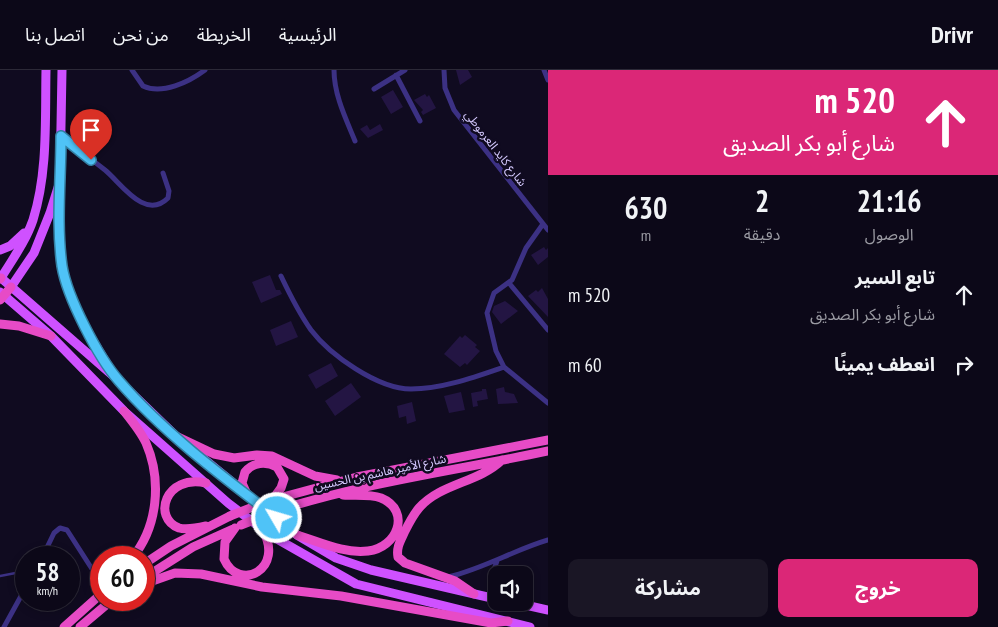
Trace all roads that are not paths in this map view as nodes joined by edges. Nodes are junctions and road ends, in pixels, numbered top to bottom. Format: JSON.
{"nodes":[{"id":1,"x":46,"y":70,"type":"edge"},
{"id":2,"x":62,"y":70,"type":"edge"},
{"id":3,"x":132,"y":70,"type":"edge"},
{"id":4,"x":205,"y":70,"type":"edge"},
{"id":5,"x":334,"y":70,"type":"edge"},
{"id":6,"x":405,"y":70,"type":"edge"},
{"id":7,"x":444,"y":70,"type":"edge"},
{"id":8,"x":544,"y":70,"type":"edge"},
{"id":9,"x":396,"y":75,"type":"junction"},
{"id":10,"x":548,"y":80,"type":"edge"},
{"id":11,"x":374,"y":89,"type":"dead end"},
{"id":12,"x":420,"y":122,"type":"dead end"},
{"id":13,"x":61,"y":136,"type":"junction"},
{"id":14,"x":355,"y":141,"type":"dead end"},
{"id":15,"x":164,"y":173,"type":"dead end"},
{"id":16,"x":60,"y":181,"type":"junction"},
{"id":17,"x":33,"y":221,"type":"junction"},
{"id":18,"x":543,"y":224,"type":"junction"},
{"id":19,"x":548,"y":230,"type":"edge"},
{"id":20,"x":0,"y":250,"type":"edge"},
{"id":21,"x":281,"y":276,"type":"dead end"},
{"id":22,"x":0,"y":278,"type":"edge"},
{"id":23,"x":509,"y":283,"type":"junction"},
{"id":24,"x":11,"y":287,"type":"junction"},
{"id":25,"x":2,"y":296,"type":"edge"},
{"id":26,"x":0,"y":324,"type":"edge"},
{"id":27,"x":548,"y":330,"type":"edge"},
{"id":28,"x":52,"y":336,"type":"junction"},
{"id":29,"x":504,"y":367,"type":"junction"},
{"id":30,"x":118,"y":380,"type":"junction"},
{"id":31,"x":548,"y":403,"type":"edge"},
{"id":32,"x":124,"y":411,"type":"junction"},
{"id":33,"x":176,"y":436,"type":"junction"},
{"id":34,"x":548,"y":440,"type":"edge"},
{"id":35,"x":548,"y":451,"type":"edge"},
{"id":36,"x":503,"y":460,"type":"junction"},
{"id":37,"x":343,"y":480,"type":"junction"},
{"id":38,"x":206,"y":483,"type":"junction"},
{"id":39,"x":247,"y":494,"type":"junction"},
{"id":40,"x":330,"y":494,"type":"junction"},
{"id":41,"x":270,"y":500,"type":"junction"},
{"id":42,"x":206,"y":526,"type":"junction"},
{"id":43,"x":238,"y":526,"type":"junction"},
{"id":44,"x":262,"y":529,"type":"junction"},
{"id":45,"x":297,"y":535,"type":"junction"},
{"id":46,"x":548,"y":540,"type":"edge"},
{"id":47,"x":48,"y":546,"type":"edge"},
{"id":48,"x":77,"y":546,"type":"edge"},
{"id":49,"x":142,"y":546,"type":"edge"},
{"id":50,"x":80,"y":550,"type":"edge"},
{"id":51,"x":155,"y":557,"type":"edge"},
{"id":52,"x":497,"y":560,"type":"junction"},
{"id":53,"x":90,"y":566,"type":"edge"},
{"id":54,"x":495,"y":566,"type":"edge"},
{"id":55,"x":155,"y":571,"type":"edge"},
{"id":56,"x":15,"y":573,"type":"edge"},
{"id":57,"x":0,"y":576,"type":"edge"},
{"id":58,"x":446,"y":578,"type":"junction"},
{"id":59,"x":155,"y":580,"type":"edge"},
{"id":60,"x":474,"y":594,"type":"junction"},
{"id":61,"x":488,"y":597,"type":"edge"},
{"id":62,"x":90,"y":604,"type":"edge"},
{"id":63,"x":15,"y":606,"type":"edge"},
{"id":64,"x":533,"y":607,"type":"edge"},
{"id":65,"x":548,"y":610,"type":"edge"},
{"id":66,"x":99,"y":611,"type":"edge"},
{"id":67,"x":508,"y":622,"type":"junction"},
{"id":68,"x":4,"y":627,"type":"edge"},
{"id":69,"x":64,"y":627,"type":"edge"},
{"id":70,"x":80,"y":627,"type":"edge"},
{"id":71,"x":530,"y":627,"type":"edge"}],
"edges":[{"from":1,"to":17,"type":"main road"},
{"from":2,"to":13,"type":"main road"},
{"from":3,"to":4,"type":"street"},
{"from":5,"to":14,"type":"street"},
{"from":6,"to":9,"type":"street"},
{"from":7,"to":18,"type":"street","name":"شارع كايد العرموطي"},
{"from":8,"to":10,"type":"street"},
{"from":9,"to":11,"type":"street"},
{"from":9,"to":12,"type":"street"},
{"from":13,"to":15,"type":"street"},
{"from":13,"to":16,"type":"main road"},
{"from":16,"to":24,"type":"main road"},
{"from":16,"to":30,"type":"main road"},
{"from":17,"to":20,"type":"main road"},
{"from":17,"to":22,"type":"main road"},
{"from":18,"to":19,"type":"street","name":"شارع كايد العرموطي"},
{"from":18,"to":23,"type":"street"},
{"from":21,"to":29,"type":"street"},
{"from":22,"to":24,"type":"main road"},
{"from":23,"to":27,"type":"street"},
{"from":23,"to":29,"type":"street"},
{"from":24,"to":25,"type":"highway"},
{"from":24,"to":30,"type":"main road"},
{"from":25,"to":28,"type":"main road"},
{"from":26,"to":28,"type":"highway"},
{"from":28,"to":32,"type":"main road"},
{"from":29,"to":31,"type":"street"},
{"from":30,"to":33,"type":"main road"},
{"from":32,"to":38,"type":"main road"},
{"from":32,"to":49,"type":"highway"},
{"from":33,"to":37,"type":"highway"},
{"from":33,"to":39,"type":"main road"},
{"from":34,"to":37,"type":"highway","name":"شارع الأمير هاشم بن الحسين"},
{"from":35,"to":36,"type":"highway","name":"شارع الأمير هاشم بن الحسين"},
{"from":36,"to":40,"type":"highway","name":"شارع الأمير هاشم بن الحسين"},
{"from":36,"to":58,"type":"highway"},
{"from":37,"to":41,"type":"highway","name":"شارع الأمير هاشم بن الحسين"},
{"from":38,"to":42,"type":"highway"},
{"from":38,"to":44,"type":"main road"},
{"from":39,"to":41,"type":"highway"},
{"from":39,"to":45,"type":"main road"},
{"from":40,"to":43,"type":"highway","name":"شارع الأمير هاشم بن الحسين","bridge":true},
{"from":40,"to":45,"type":"highway"},
{"from":41,"to":42,"type":"highway","name":"شارع الأمير هاشم بن الحسين","bridge":true},
{"from":42,"to":51,"type":"highway","name":"شارع الأمير هاشم بن الحسين"},
{"from":43,"to":44,"type":"highway"},
{"from":43,"to":55,"type":"highway","name":"شارع الأمير هاشم بن الحسين"},
{"from":44,"to":67,"type":"main road"},
{"from":45,"to":60,"type":"main road"},
{"from":46,"to":52,"type":"street"},
{"from":47,"to":48,"type":"street"},
{"from":50,"to":53,"type":"street"},
{"from":52,"to":54,"type":"street"},
{"from":52,"to":58,"type":"street"},
{"from":56,"to":57,"type":"lane"},
{"from":58,"to":60,"type":"highway"},
{"from":59,"to":67,"type":"highway"},
{"from":60,"to":61,"type":"main road"},
{"from":62,"to":69,"type":"highway"},
{"from":63,"to":68,"type":"street"},
{"from":64,"to":65,"type":"main road"},
{"from":66,"to":70,"type":"highway"},
{"from":67,"to":71,"type":"main road"}]}
